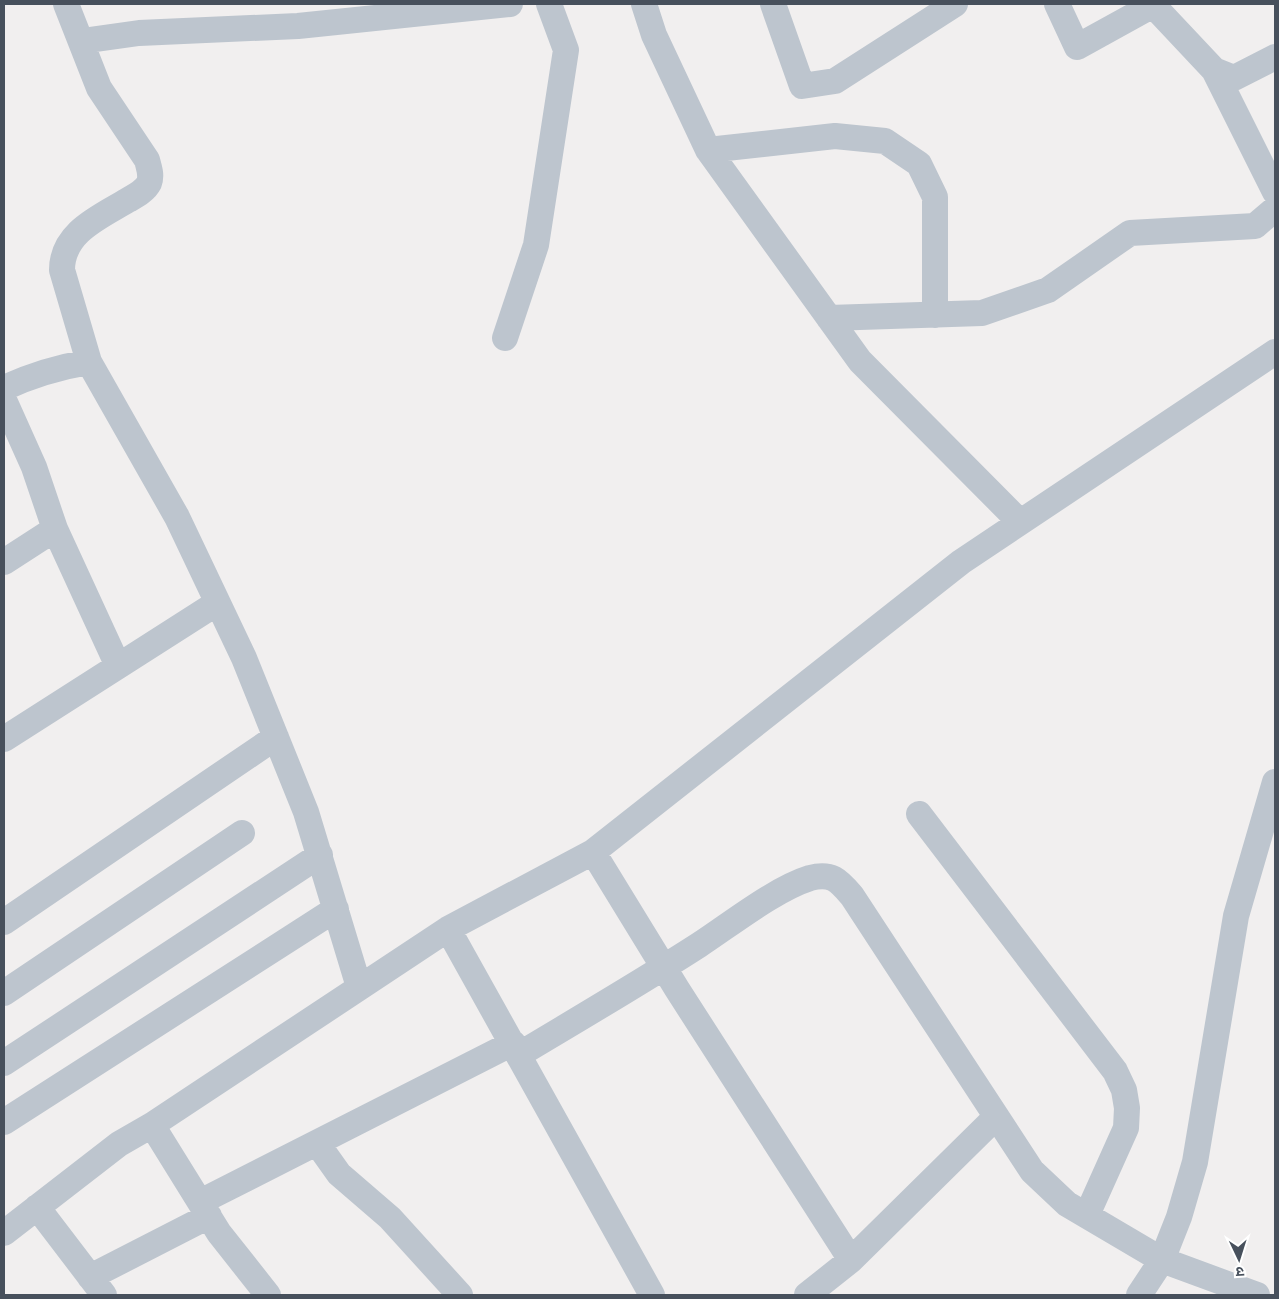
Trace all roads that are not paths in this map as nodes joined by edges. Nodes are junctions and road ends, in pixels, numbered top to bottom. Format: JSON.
{"nodes":[{"id":1,"x":66,"y":4,"type":"edge"},
{"id":2,"x":510,"y":4,"type":"edge"},
{"id":3,"x":549,"y":4,"type":"edge"},
{"id":4,"x":644,"y":4,"type":"edge"},
{"id":5,"x":773,"y":4,"type":"edge"},
{"id":6,"x":955,"y":4,"type":"edge"},
{"id":7,"x":1057,"y":4,"type":"edge"},
{"id":8,"x":1152,"y":4,"type":"edge"},
{"id":9,"x":82,"y":41,"type":"junction"},
{"id":10,"x":1275,"y":57,"type":"edge"},
{"id":11,"x":1214,"y":70,"type":"junction"},
{"id":12,"x":708,"y":150,"type":"junction"},
{"id":13,"x":1275,"y":192,"type":"edge"},
{"id":14,"x":1275,"y":209,"type":"edge"},
{"id":15,"x":935,"y":314,"type":"junction"},
{"id":16,"x":829,"y":318,"type":"junction"},
{"id":17,"x":505,"y":338,"type":"dead end"},
{"id":18,"x":1275,"y":352,"type":"edge"},
{"id":19,"x":89,"y":362,"type":"junction"},
{"id":20,"x":4,"y":388,"type":"edge"},
{"id":21,"x":4,"y":400,"type":"edge"},
{"id":22,"x":1020,"y":522,"type":"junction"},
{"id":23,"x":55,"y":529,"type":"junction"},
{"id":24,"x":4,"y":562,"type":"edge"},
{"id":25,"x":217,"y":603,"type":"junction"},
{"id":26,"x":118,"y":666,"type":"junction"},
{"id":27,"x":276,"y":737,"type":"junction"},
{"id":28,"x":4,"y":739,"type":"edge"},
{"id":29,"x":1275,"y":782,"type":"edge"},
{"id":30,"x":919,"y":814,"type":"dead end"},
{"id":31,"x":242,"y":832,"type":"dead end"},
{"id":32,"x":593,"y":852,"type":"junction"},
{"id":33,"x":320,"y":855,"type":"junction"},
{"id":34,"x":336,"y":910,"type":"junction"},
{"id":35,"x":5,"y":918,"type":"edge"},
{"id":36,"x":448,"y":929,"type":"junction"},
{"id":37,"x":664,"y":968,"type":"junction"},
{"id":38,"x":359,"y":986,"type":"junction"},
{"id":39,"x":4,"y":993,"type":"edge"},
{"id":40,"x":516,"y":1049,"type":"junction"},
{"id":41,"x":4,"y":1063,"type":"edge"},
{"id":42,"x":995,"y":1118,"type":"junction"},
{"id":43,"x":4,"y":1122,"type":"edge"},
{"id":44,"x":152,"y":1124,"type":"junction"},
{"id":45,"x":316,"y":1143,"type":"junction"},
{"id":46,"x":37,"y":1207,"type":"junction"},
{"id":47,"x":205,"y":1209,"type":"junction"},
{"id":48,"x":1087,"y":1215,"type":"junction"},
{"id":49,"x":4,"y":1233,"type":"edge"},
{"id":50,"x":851,"y":1260,"type":"junction"},
{"id":51,"x":1162,"y":1260,"type":"junction"},
{"id":52,"x":97,"y":1286,"type":"edge"},
{"id":53,"x":268,"y":1295,"type":"edge"},
{"id":54,"x":460,"y":1295,"type":"edge"},
{"id":55,"x":652,"y":1295,"type":"edge"},
{"id":56,"x":807,"y":1295,"type":"edge"},
{"id":57,"x":1139,"y":1295,"type":"edge"},
{"id":58,"x":1257,"y":1295,"type":"edge"}],
"edges":[{"from":1,"to":9,"type":"street"},
{"from":2,"to":9,"type":"street"},
{"from":3,"to":17,"type":"street"},
{"from":4,"to":12,"type":"street"},
{"from":5,"to":6,"type":"street"},
{"from":7,"to":8,"type":"street"},
{"from":8,"to":11,"type":"street"},
{"from":9,"to":19,"type":"street"},
{"from":10,"to":11,"type":"street"},
{"from":11,"to":13,"type":"street"},
{"from":12,"to":15,"type":"street"},
{"from":12,"to":16,"type":"street"},
{"from":14,"to":15,"type":"street"},
{"from":15,"to":16,"type":"street"},
{"from":16,"to":22,"type":"street"},
{"from":18,"to":22,"type":"street"},
{"from":19,"to":20,"type":"street"},
{"from":19,"to":25,"type":"street"},
{"from":21,"to":23,"type":"street"},
{"from":22,"to":32,"type":"street"},
{"from":23,"to":24,"type":"street"},
{"from":23,"to":26,"type":"street"},
{"from":25,"to":26,"type":"street"},
{"from":25,"to":27,"type":"street"},
{"from":26,"to":28,"type":"street"},
{"from":27,"to":33,"type":"street"},
{"from":27,"to":35,"type":"street"},
{"from":29,"to":51,"type":"street"},
{"from":30,"to":48,"type":"street"},
{"from":31,"to":39,"type":"street"},
{"from":32,"to":36,"type":"street"},
{"from":32,"to":37,"type":"street"},
{"from":33,"to":34,"type":"street"},
{"from":33,"to":41,"type":"street"},
{"from":34,"to":38,"type":"street"},
{"from":34,"to":43,"type":"street"},
{"from":36,"to":38,"type":"street"},
{"from":36,"to":40,"type":"street"},
{"from":37,"to":40,"type":"street"},
{"from":37,"to":42,"type":"street"},
{"from":37,"to":50,"type":"street"},
{"from":38,"to":44,"type":"street"},
{"from":40,"to":45,"type":"street"},
{"from":40,"to":55,"type":"street"},
{"from":42,"to":48,"type":"street"},
{"from":42,"to":50,"type":"street"},
{"from":44,"to":46,"type":"street"},
{"from":44,"to":47,"type":"street"},
{"from":45,"to":47,"type":"street"},
{"from":45,"to":54,"type":"street"},
{"from":46,"to":49,"type":"street"},
{"from":46,"to":52,"type":"street"},
{"from":47,"to":52,"type":"street"},
{"from":47,"to":53,"type":"street"},
{"from":48,"to":51,"type":"street"},
{"from":50,"to":56,"type":"street"},
{"from":51,"to":57,"type":"street"},
{"from":51,"to":58,"type":"street"}]}
